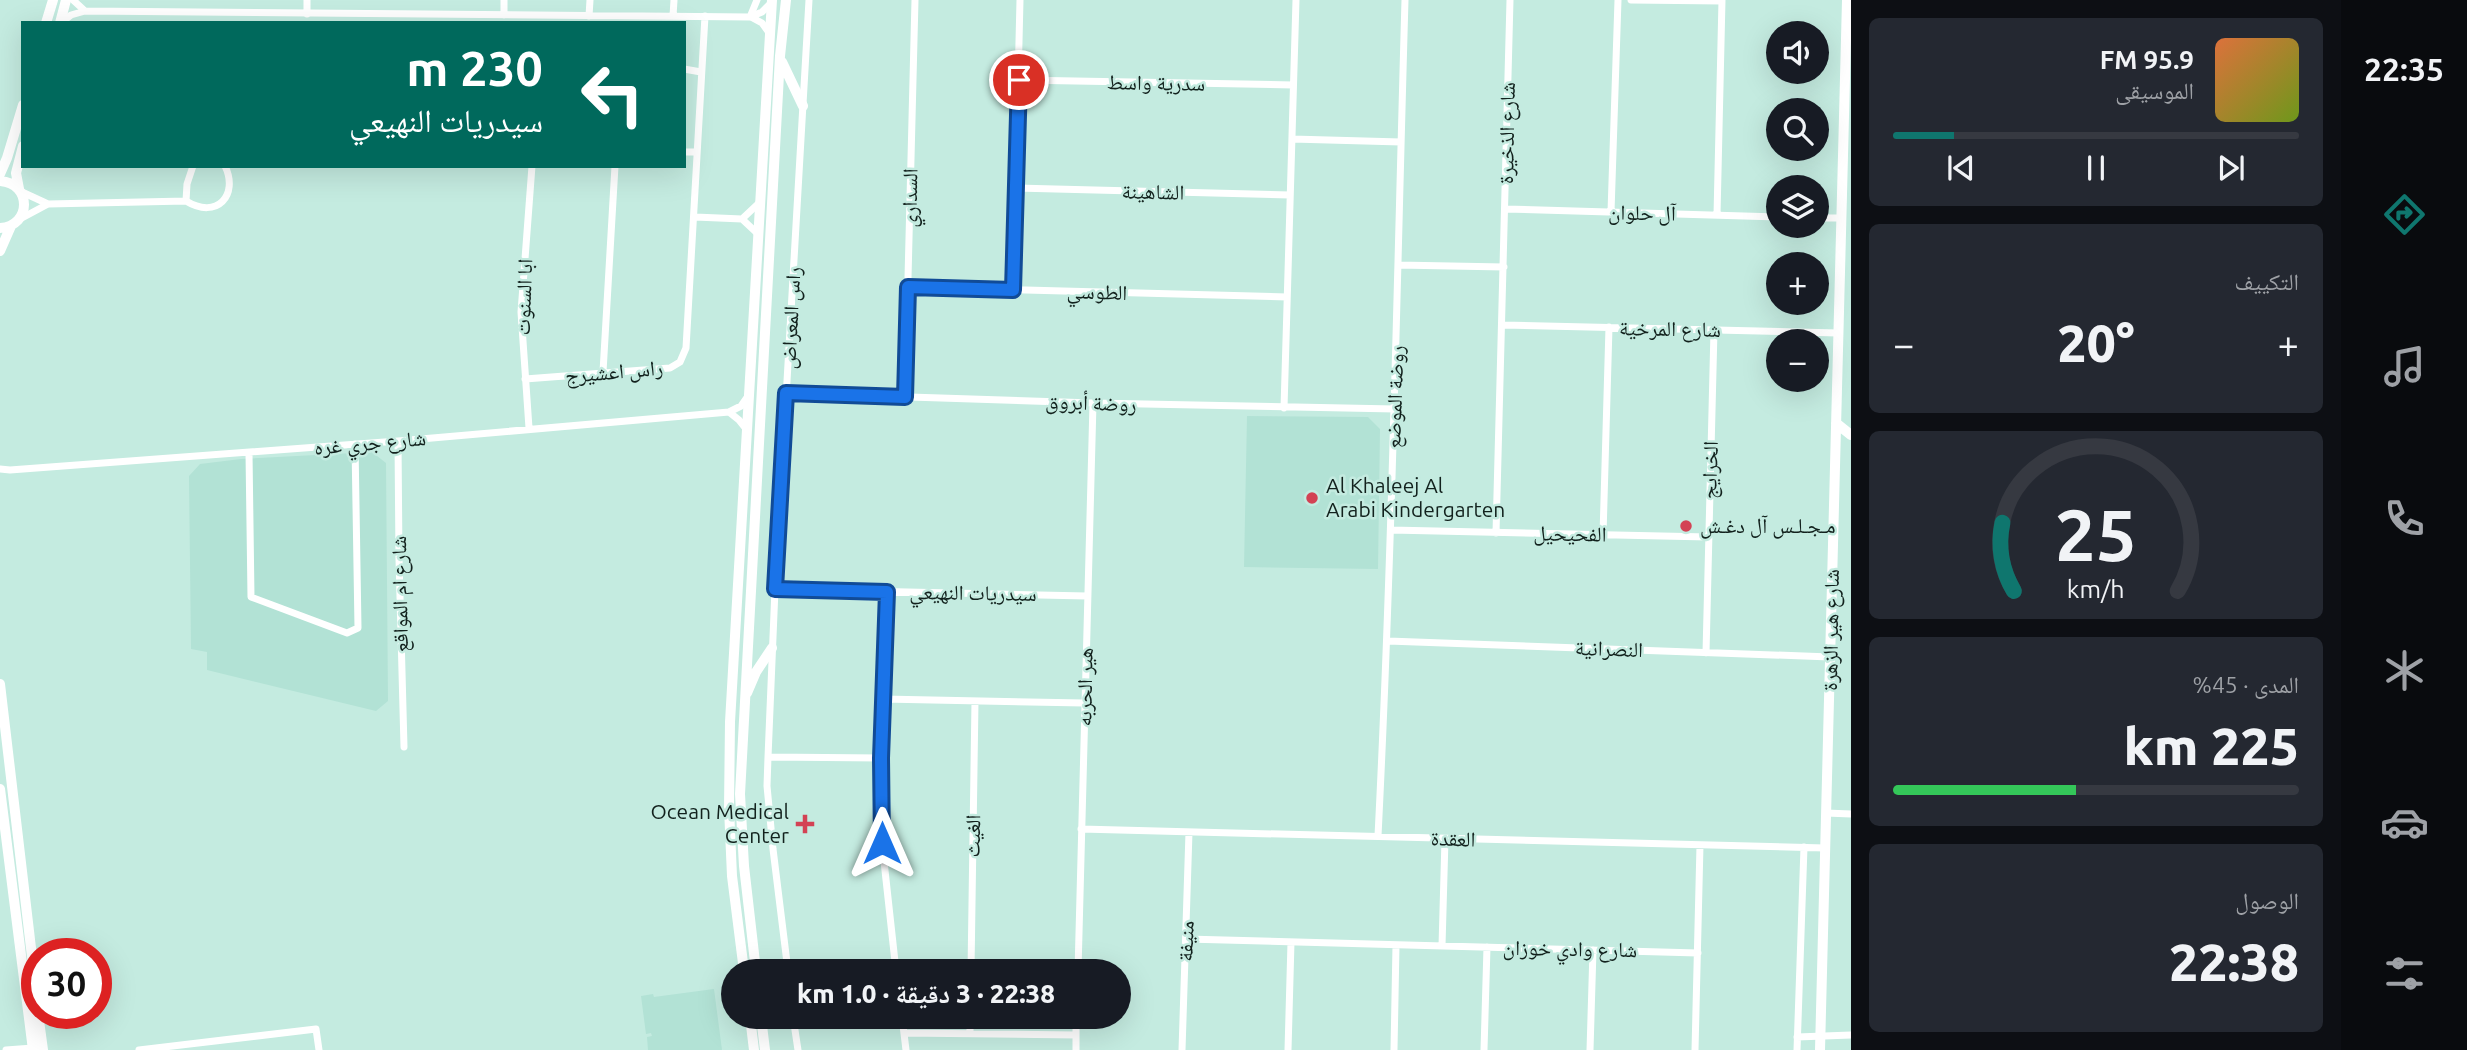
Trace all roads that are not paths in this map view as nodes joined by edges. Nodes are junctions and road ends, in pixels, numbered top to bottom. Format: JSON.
{"nodes":[{"id":1,"x":53,"y":0,"type":"edge"},
{"id":2,"x":66,"y":0,"type":"edge"},
{"id":3,"x":73,"y":0,"type":"edge"},
{"id":4,"x":112,"y":0,"type":"edge"},
{"id":5,"x":307,"y":0,"type":"edge"},
{"id":6,"x":505,"y":0,"type":"edge"},
{"id":7,"x":590,"y":0,"type":"edge"},
{"id":8,"x":674,"y":0,"type":"edge"},
{"id":9,"x":757,"y":0,"type":"edge"},
{"id":10,"x":786,"y":0,"type":"edge"},
{"id":11,"x":809,"y":0,"type":"edge"},
{"id":12,"x":915,"y":0,"type":"edge"},
{"id":13,"x":1020,"y":0,"type":"edge"},
{"id":14,"x":1296,"y":0,"type":"edge"},
{"id":15,"x":1405,"y":0,"type":"edge"},
{"id":16,"x":1510,"y":0,"type":"edge"},
{"id":17,"x":1618,"y":0,"type":"edge"},
{"id":18,"x":1631,"y":0,"type":"edge"},
{"id":19,"x":1847,"y":0,"type":"edge"},
{"id":20,"x":772,"y":1,"type":"edge"},
{"id":21,"x":1722,"y":1,"type":"edge"},
{"id":22,"x":85,"y":11,"type":"junction"},
{"id":23,"x":110,"y":12,"type":"junction"},
{"id":24,"x":307,"y":14,"type":"junction"},
{"id":25,"x":504,"y":15,"type":"junction"},
{"id":26,"x":589,"y":16,"type":"junction"},
{"id":27,"x":673,"y":16,"type":"junction"},
{"id":28,"x":705,"y":16,"type":"junction"},
{"id":29,"x":750,"y":17,"type":"junction"},
{"id":30,"x":428,"y":19,"type":"edge"},
{"id":31,"x":47,"y":21,"type":"edge"},
{"id":32,"x":61,"y":21,"type":"edge"},
{"id":33,"x":64,"y":21,"type":"edge"},
{"id":34,"x":770,"y":35,"type":"junction"},
{"id":35,"x":780,"y":56,"type":"junction"},
{"id":36,"x":686,"y":69,"type":"edge"},
{"id":37,"x":701,"y":72,"type":"junction"},
{"id":38,"x":1019,"y":80,"type":"junction"},
{"id":39,"x":1293,"y":85,"type":"junction"},
{"id":40,"x":803,"y":106,"type":"junction"},
{"id":41,"x":21,"y":112,"type":"edge"},
{"id":42,"x":1292,"y":139,"type":"junction"},
{"id":43,"x":1401,"y":142,"type":"junction"},
{"id":44,"x":686,"y":152,"type":"edge"},
{"id":45,"x":697,"y":152,"type":"junction"},
{"id":46,"x":21,"y":154,"type":"edge"},
{"id":47,"x":192,"y":168,"type":"edge"},
{"id":48,"x":226,"y":168,"type":"edge"},
{"id":49,"x":532,"y":168,"type":"edge"},
{"id":50,"x":615,"y":168,"type":"edge"},
{"id":51,"x":0,"y":174,"type":"edge"},
{"id":52,"x":0,"y":181,"type":"edge"},
{"id":53,"x":1016,"y":188,"type":"junction"},
{"id":54,"x":21,"y":191,"type":"junction"},
{"id":55,"x":1290,"y":195,"type":"junction"},
{"id":56,"x":186,"y":201,"type":"junction"},
{"id":57,"x":761,"y":202,"type":"junction"},
{"id":58,"x":48,"y":204,"type":"junction"},
{"id":59,"x":1505,"y":209,"type":"junction"},
{"id":60,"x":1611,"y":212,"type":"junction"},
{"id":61,"x":1717,"y":215,"type":"junction"},
{"id":62,"x":695,"y":217,"type":"junction"},
{"id":63,"x":1766,"y":217,"type":"edge"},
{"id":64,"x":1829,"y":218,"type":"edge"},
{"id":65,"x":1841,"y":218,"type":"junction"},
{"id":66,"x":20,"y":219,"type":"junction"},
{"id":67,"x":742,"y":219,"type":"junction"},
{"id":68,"x":5,"y":227,"type":"edge"},
{"id":69,"x":759,"y":235,"type":"junction"},
{"id":70,"x":0,"y":251,"type":"edge"},
{"id":71,"x":1398,"y":265,"type":"junction"},
{"id":72,"x":1504,"y":267,"type":"junction"},
{"id":73,"x":908,"y":287,"type":"junction"},
{"id":74,"x":1013,"y":290,"type":"junction"},
{"id":75,"x":1287,"y":297,"type":"junction"},
{"id":76,"x":1503,"y":325,"type":"junction"},
{"id":77,"x":1609,"y":327,"type":"junction"},
{"id":78,"x":1714,"y":330,"type":"junction"},
{"id":79,"x":1838,"y":333,"type":"junction"},
{"id":80,"x":603,"y":372,"type":"junction"},
{"id":81,"x":524,"y":379,"type":"junction"},
{"id":82,"x":786,"y":393,"type":"junction"},
{"id":83,"x":749,"y":395,"type":"junction"},
{"id":84,"x":905,"y":397,"type":"junction"},
{"id":85,"x":1093,"y":403,"type":"junction"},
{"id":86,"x":1284,"y":408,"type":"junction"},
{"id":87,"x":1395,"y":409,"type":"junction"},
{"id":88,"x":729,"y":412,"type":"junction"},
{"id":89,"x":1836,"y":422,"type":"junction"},
{"id":90,"x":529,"y":429,"type":"junction"},
{"id":91,"x":747,"y":430,"type":"junction"},
{"id":92,"x":1851,"y":437,"type":"edge"},
{"id":93,"x":1835,"y":440,"type":"junction"},
{"id":94,"x":398,"y":441,"type":"junction"},
{"id":95,"x":355,"y":444,"type":"junction"},
{"id":96,"x":249,"y":453,"type":"junction"},
{"id":97,"x":0,"y":471,"type":"edge"},
{"id":98,"x":1391,"y":530,"type":"junction"},
{"id":99,"x":1496,"y":533,"type":"junction"},
{"id":100,"x":1603,"y":535,"type":"junction"},
{"id":101,"x":1708,"y":537,"type":"junction"},
{"id":102,"x":775,"y":589,"type":"junction"},
{"id":103,"x":887,"y":592,"type":"junction"},
{"id":104,"x":1087,"y":596,"type":"junction"},
{"id":105,"x":1388,"y":641,"type":"junction"},
{"id":106,"x":772,"y":648,"type":"junction"},
{"id":107,"x":1706,"y":653,"type":"junction"},
{"id":108,"x":1830,"y":657,"type":"junction"},
{"id":109,"x":0,"y":684,"type":"edge"},
{"id":110,"x":883,"y":699,"type":"junction"},
{"id":111,"x":744,"y":700,"type":"junction"},
{"id":112,"x":975,"y":701,"type":"junction"},
{"id":113,"x":1084,"y":703,"type":"junction"},
{"id":114,"x":404,"y":747,"type":"dead end"},
{"id":115,"x":768,"y":757,"type":"junction"},
{"id":116,"x":881,"y":758,"type":"junction"},
{"id":117,"x":0,"y":789,"type":"edge"},
{"id":118,"x":1826,"y":813,"type":"junction"},
{"id":119,"x":1851,"y":814,"type":"edge"},
{"id":120,"x":2,"y":817,"type":"edge"},
{"id":121,"x":1082,"y":829,"type":"junction"},
{"id":122,"x":1189,"y":832,"type":"junction"},
{"id":123,"x":1378,"y":836,"type":"junction"},
{"id":124,"x":1445,"y":839,"type":"junction"},
{"id":125,"x":1700,"y":845,"type":"junction"},
{"id":126,"x":1804,"y":847,"type":"junction"},
{"id":127,"x":1825,"y":848,"type":"junction"},
{"id":128,"x":30,"y":938,"type":"edge"},
{"id":129,"x":1186,"y":939,"type":"junction"},
{"id":130,"x":1291,"y":942,"type":"junction"},
{"id":131,"x":1396,"y":945,"type":"junction"},
{"id":132,"x":1442,"y":946,"type":"junction"},
{"id":133,"x":1487,"y":947,"type":"junction"},
{"id":134,"x":1593,"y":950,"type":"junction"},
{"id":135,"x":1698,"y":953,"type":"junction"},
{"id":136,"x":742,"y":959,"type":"edge"},
{"id":137,"x":755,"y":959,"type":"edge"},
{"id":138,"x":787,"y":959,"type":"edge"},
{"id":139,"x":896,"y":959,"type":"edge"},
{"id":140,"x":971,"y":959,"type":"edge"},
{"id":141,"x":1078,"y":959,"type":"edge"},
{"id":142,"x":38,"y":1029,"type":"edge"},
{"id":143,"x":751,"y":1029,"type":"edge"},
{"id":144,"x":762,"y":1029,"type":"edge"},
{"id":145,"x":794,"y":1029,"type":"edge"},
{"id":146,"x":904,"y":1029,"type":"edge"},
{"id":147,"x":970,"y":1029,"type":"edge"},
{"id":148,"x":1076,"y":1029,"type":"edge"},
{"id":149,"x":904,"y":1032,"type":"junction"},
{"id":150,"x":970,"y":1033,"type":"junction"},
{"id":151,"x":1076,"y":1035,"type":"junction"},
{"id":152,"x":1820,"y":1035,"type":"junction"},
{"id":153,"x":1851,"y":1035,"type":"edge"},
{"id":154,"x":1797,"y":1037,"type":"junction"},
{"id":155,"x":39,"y":1049,"type":"edge"},
{"id":156,"x":6,"y":1050,"type":"edge"},
{"id":157,"x":139,"y":1050,"type":"edge"},
{"id":158,"x":319,"y":1050,"type":"edge"},
{"id":159,"x":754,"y":1050,"type":"edge"},
{"id":160,"x":765,"y":1050,"type":"edge"},
{"id":161,"x":797,"y":1050,"type":"edge"},
{"id":162,"x":906,"y":1050,"type":"edge"},
{"id":163,"x":1076,"y":1050,"type":"edge"},
{"id":164,"x":1182,"y":1050,"type":"edge"},
{"id":165,"x":1289,"y":1050,"type":"edge"},
{"id":166,"x":1394,"y":1050,"type":"edge"},
{"id":167,"x":1485,"y":1050,"type":"edge"},
{"id":168,"x":1590,"y":1050,"type":"edge"},
{"id":169,"x":1695,"y":1050,"type":"edge"},
{"id":170,"x":1797,"y":1050,"type":"edge"},
{"id":171,"x":1819,"y":1050,"type":"edge"}],
"edges":[{"from":1,"to":31,"type":"street"},
{"from":2,"to":32,"type":"street"},
{"from":3,"to":22,"type":"street"},
{"from":4,"to":23,"type":"street"},
{"from":5,"to":24,"type":"street"},
{"from":6,"to":25,"type":"street"},
{"from":7,"to":26,"type":"street"},
{"from":8,"to":27,"type":"street"},
{"from":9,"to":29,"type":"street"},
{"from":10,"to":35,"type":"street","name":"راس المعراض"},
{"from":11,"to":40,"type":"street","name":"راس المعراض"},
{"from":12,"to":73,"type":"street","name":"السداري"},
{"from":13,"to":38,"type":"street"},
{"from":14,"to":39,"type":"street"},
{"from":15,"to":43,"type":"street","name":"روضة الموضع"},
{"from":16,"to":59,"type":"street","name":"شارع الذخيرة"},
{"from":17,"to":60,"type":"street"},
{"from":18,"to":21,"type":"street"},
{"from":19,"to":65,"type":"street","name":"شارع هير الزهرة"},
{"from":20,"to":29,"type":"street"},
{"from":20,"to":34,"type":"street","name":"راس المعراض"},
{"from":21,"to":61,"type":"street"},
{"from":22,"to":23,"type":"street"},
{"from":22,"to":33,"type":"street"},
{"from":23,"to":24,"type":"street"},
{"from":24,"to":30,"type":"street"},
{"from":25,"to":26,"type":"street"},
{"from":25,"to":30,"type":"street"},
{"from":26,"to":27,"type":"street"},
{"from":27,"to":28,"type":"street"},
{"from":28,"to":29,"type":"street"},
{"from":28,"to":37,"type":"street","name":"راس اعشيرج"},
{"from":29,"to":34,"type":"street"},
{"from":34,"to":57,"type":"street","name":"راس المعراض"},
{"from":35,"to":40,"type":"street"},
{"from":35,"to":111,"type":"street","name":"راس المعراض"},
{"from":36,"to":37,"type":"street"},
{"from":37,"to":45,"type":"street","name":"راس اعشيرج"},
{"from":38,"to":39,"type":"street","name":"سدرية واسط"},
{"from":38,"to":53,"type":"street"},
{"from":39,"to":42,"type":"street"},
{"from":40,"to":82,"type":"street","name":"راس المعراض"},
{"from":41,"to":51,"type":"street"},
{"from":42,"to":43,"type":"street"},
{"from":42,"to":55,"type":"street"},
{"from":43,"to":71,"type":"street","name":"روضة الموضع"},
{"from":44,"to":45,"type":"street"},
{"from":45,"to":62,"type":"street","name":"راس اعشيرج"},
{"from":46,"to":54,"type":"street"},
{"from":47,"to":56,"type":"street"},
{"from":48,"to":56,"type":"street"},
{"from":49,"to":81,"type":"street","name":"ابا السنوت"},
{"from":50,"to":80,"type":"street"},
{"from":52,"to":54,"type":"street"},
{"from":53,"to":55,"type":"street","name":"الشاهينة"},
{"from":53,"to":74,"type":"street"},
{"from":54,"to":58,"type":"street"},
{"from":54,"to":66,"type":"street"},
{"from":55,"to":75,"type":"street"},
{"from":56,"to":58,"type":"street"},
{"from":57,"to":67,"type":"street"},
{"from":57,"to":69,"type":"street","name":"راس المعراض"},
{"from":58,"to":66,"type":"street"},
{"from":59,"to":60,"type":"street","name":"آل حلوان"},
{"from":59,"to":72,"type":"street","name":"شارع الذخيرة"},
{"from":60,"to":61,"type":"street","name":"آل حلوان"},
{"from":61,"to":63,"type":"street","name":"آل حلوان"},
{"from":62,"to":67,"type":"street"},
{"from":62,"to":80,"type":"street","name":"راس اعشيرج"},
{"from":64,"to":65,"type":"street"},
{"from":65,"to":79,"type":"street","name":"شارع هير الزهرة"},
{"from":66,"to":68,"type":"street"},
{"from":67,"to":69,"type":"street"},
{"from":68,"to":70,"type":"street"},
{"from":69,"to":83,"type":"street","name":"راس المعراض"},
{"from":71,"to":72,"type":"street"},
{"from":71,"to":87,"type":"street","name":"روضة الموضع"},
{"from":72,"to":76,"type":"street","name":"شارع الذخيرة"},
{"from":73,"to":74,"type":"street","name":"الطوسي"},
{"from":73,"to":84,"type":"street","name":"السداري"},
{"from":74,"to":75,"type":"street","name":"الطوسي"},
{"from":75,"to":86,"type":"street"},
{"from":76,"to":77,"type":"street","name":"شارع المرخية"},
{"from":76,"to":99,"type":"street","name":"شارع الذخيرة"},
{"from":77,"to":78,"type":"street","name":"شارع المرخية"},
{"from":77,"to":100,"type":"street"},
{"from":78,"to":79,"type":"street","name":"شارع المرخية"},
{"from":78,"to":101,"type":"street","name":"الخرايج"},
{"from":79,"to":89,"type":"street","name":"شارع هير الزهرة"},
{"from":80,"to":81,"type":"street","name":"راس اعشيرج"},
{"from":81,"to":90,"type":"street","name":"ابا السنوت"},
{"from":82,"to":84,"type":"street","name":"روضة أبروق"},
{"from":82,"to":102,"type":"street","name":"راس المعراض"},
{"from":83,"to":88,"type":"street"},
{"from":83,"to":91,"type":"street","name":"راس المعراض"},
{"from":84,"to":85,"type":"street","name":"روضة أبروق"},
{"from":85,"to":86,"type":"street","name":"روضة أبروق"},
{"from":85,"to":104,"type":"street","name":"هير الحربه"},
{"from":86,"to":87,"type":"street","name":"روضة أبروق"},
{"from":87,"to":98,"type":"street","name":"روضة الموضع"},
{"from":88,"to":90,"type":"street","name":"شارع جري غره"},
{"from":88,"to":91,"type":"street"},
{"from":89,"to":92,"type":"street"},
{"from":89,"to":93,"type":"street","name":"شارع هير الزهرة"},
{"from":90,"to":94,"type":"street","name":"شارع جري غره"},
{"from":91,"to":136,"type":"street","name":"راس المعراض"},
{"from":92,"to":93,"type":"street"},
{"from":93,"to":108,"type":"street","name":"شارع هير الزهرة"},
{"from":94,"to":95,"type":"street","name":"شارع جري غره"},
{"from":94,"to":114,"type":"street","name":"شارع ام المواقع"},
{"from":95,"to":96,"type":"street","name":"شارع جري غره"},
{"from":95,"to":96,"type":"street"},
{"from":96,"to":97,"type":"street","name":"شارع جري غره"},
{"from":98,"to":99,"type":"street","name":"الفحيحيل"},
{"from":98,"to":105,"type":"street","name":"روضة الموضع"},
{"from":99,"to":100,"type":"street","name":"الفحيحيل"},
{"from":100,"to":101,"type":"street","name":"الفحيحيل"},
{"from":101,"to":107,"type":"street","name":"الخرايج"},
{"from":102,"to":103,"type":"street","name":"سيدريات النهيعي"},
{"from":102,"to":106,"type":"street","name":"راس المعراض"},
{"from":103,"to":104,"type":"street","name":"سيدريات النهيعي"},
{"from":103,"to":110,"type":"street"},
{"from":104,"to":113,"type":"street","name":"هير الحربه"},
{"from":105,"to":107,"type":"street","name":"النصرانية"},
{"from":105,"to":123,"type":"street","name":"روضة الموضع"},
{"from":106,"to":111,"type":"street"},
{"from":106,"to":115,"type":"street","name":"راس المعراض"},
{"from":107,"to":108,"type":"street","name":"النصرانية"},
{"from":108,"to":118,"type":"street","name":"شارع هير الزهرة"},
{"from":109,"to":128,"type":"street"},
{"from":110,"to":112,"type":"street"},
{"from":110,"to":116,"type":"street"},
{"from":111,"to":137,"type":"street","name":"راس المعراض"},
{"from":112,"to":113,"type":"street"},
{"from":112,"to":140,"type":"street","name":"الغيث"},
{"from":113,"to":121,"type":"street","name":"هير الحربه"},
{"from":115,"to":116,"type":"street"},
{"from":115,"to":138,"type":"street","name":"راس المعراض"},
{"from":116,"to":139,"type":"street"},
{"from":117,"to":120,"type":"street"},
{"from":118,"to":119,"type":"street"},
{"from":118,"to":127,"type":"street","name":"شارع هير الزهرة"},
{"from":120,"to":155,"type":"street"},
{"from":121,"to":122,"type":"street","name":"العقدة"},
{"from":121,"to":141,"type":"street","name":"هير الحربه"},
{"from":122,"to":123,"type":"street","name":"العقدة"},
{"from":122,"to":129,"type":"street","name":"منيفة"},
{"from":123,"to":124,"type":"street","name":"العقدة"},
{"from":124,"to":125,"type":"street","name":"العقدة"},
{"from":124,"to":132,"type":"street"},
{"from":125,"to":126,"type":"street","name":"العقدة"},
{"from":125,"to":135,"type":"street"},
{"from":126,"to":127,"type":"street","name":"العقدة"},
{"from":126,"to":154,"type":"street"},
{"from":127,"to":152,"type":"street","name":"شارع هير الزهرة"},
{"from":129,"to":130,"type":"street","name":"شارع وادي خوزان"},
{"from":129,"to":164,"type":"street","name":"منيفة"},
{"from":130,"to":131,"type":"street","name":"شارع وادي خوزان"},
{"from":130,"to":165,"type":"street"},
{"from":131,"to":132,"type":"street","name":"شارع وادي خوزان"},
{"from":131,"to":166,"type":"street"},
{"from":132,"to":133,"type":"street","name":"شارع وادي خوزان"},
{"from":133,"to":134,"type":"street","name":"شارع وادي خوزان"},
{"from":133,"to":167,"type":"street"},
{"from":134,"to":135,"type":"street","name":"شارع وادي خوزان"},
{"from":134,"to":168,"type":"street"},
{"from":135,"to":169,"type":"street"},
{"from":142,"to":155,"type":"street"},
{"from":143,"to":159,"type":"street"},
{"from":144,"to":160,"type":"street"},
{"from":145,"to":161,"type":"street"},
{"from":146,"to":149,"type":"street"},
{"from":147,"to":150,"type":"street"},
{"from":148,"to":151,"type":"street"},
{"from":149,"to":150,"type":"street"},
{"from":149,"to":162,"type":"street"},
{"from":150,"to":151,"type":"street"},
{"from":151,"to":163,"type":"street"},
{"from":152,"to":153,"type":"street"},
{"from":152,"to":154,"type":"street"},
{"from":152,"to":171,"type":"street","name":"شارع هير الزهرة"},
{"from":154,"to":170,"type":"street"},
{"from":155,"to":156,"type":"street"},
{"from":157,"to":158,"type":"street"}]}
